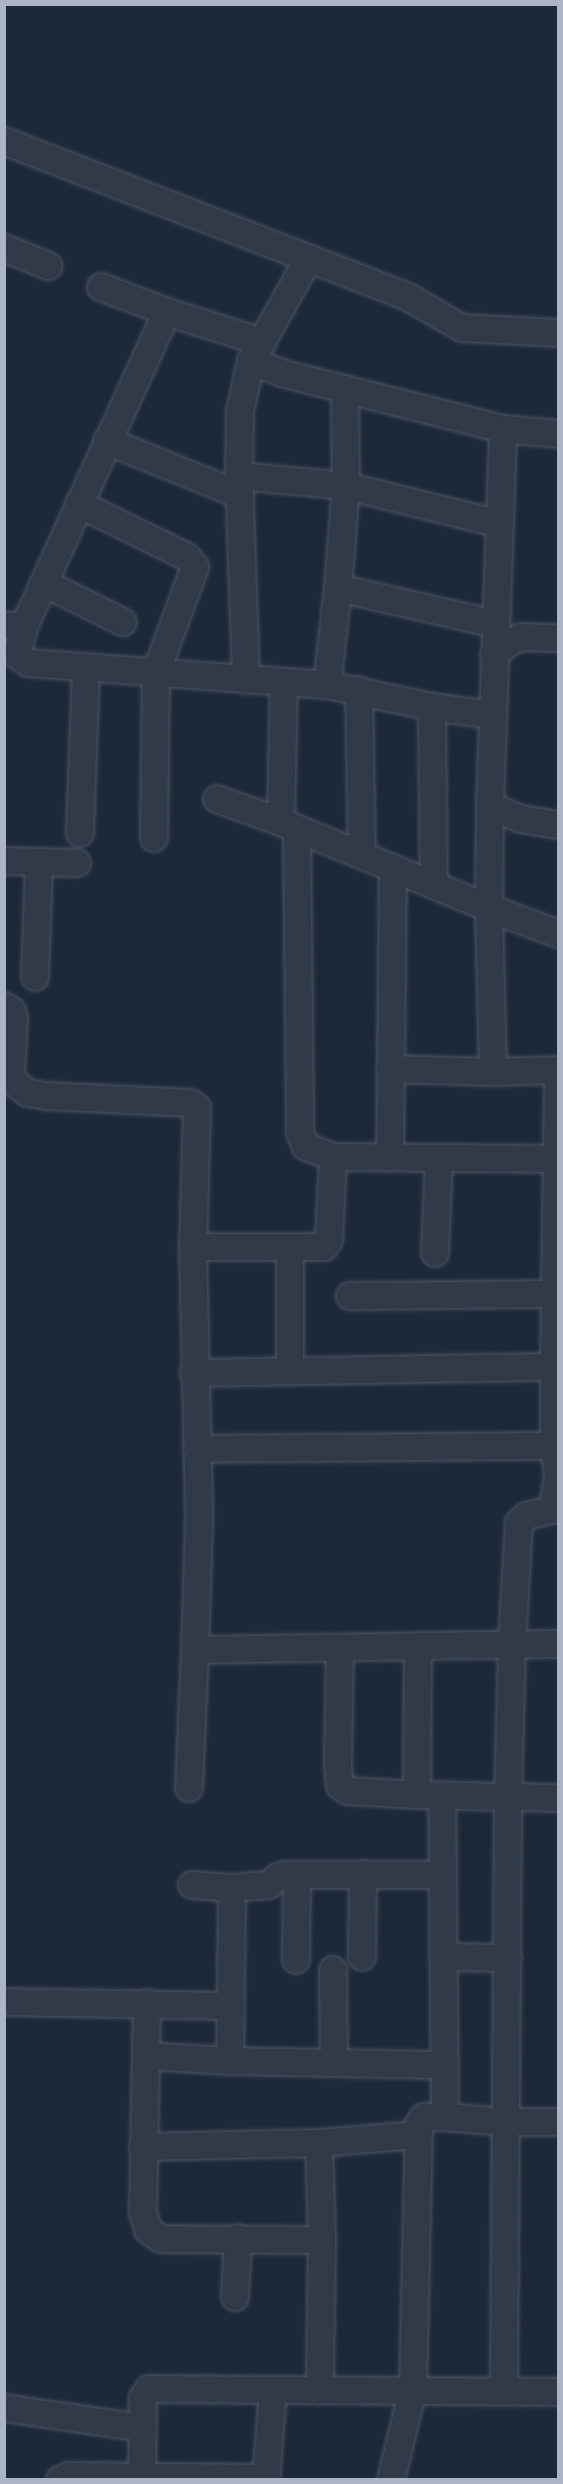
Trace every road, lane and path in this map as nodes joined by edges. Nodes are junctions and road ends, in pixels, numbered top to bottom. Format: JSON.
{"nodes":[{"id":1,"x":4,"y":141,"type":"edge"},
{"id":2,"x":4,"y":248,"type":"edge"},
{"id":3,"x":309,"y":258,"type":"junction"},
{"id":4,"x":48,"y":266,"type":"dead end"},
{"id":5,"x":101,"y":287,"type":"dead end"},
{"id":6,"x":167,"y":312,"type":"junction"},
{"id":7,"x":558,"y":333,"type":"edge"},
{"id":8,"x":256,"y":352,"type":"junction"},
{"id":9,"x":345,"y":389,"type":"junction"},
{"id":10,"x":503,"y":429,"type":"junction"},
{"id":11,"x":558,"y":434,"type":"edge"},
{"id":12,"x":107,"y":441,"type":"junction"},
{"id":13,"x":240,"y":485,"type":"junction"},
{"id":14,"x":346,"y":486,"type":"junction"},
{"id":15,"x":79,"y":504,"type":"junction"},
{"id":16,"x":499,"y":524,"type":"junction"},
{"id":17,"x":44,"y":583,"type":"junction"},
{"id":18,"x":338,"y":588,"type":"junction"},
{"id":19,"x":123,"y":622,"type":"dead end"},
{"id":20,"x":495,"y":624,"type":"junction"},
{"id":21,"x":14,"y":626,"type":"edge"},
{"id":22,"x":558,"y":638,"type":"edge"},
{"id":23,"x":494,"y":655,"type":"junction"},
{"id":24,"x":86,"y":668,"type":"junction"},
{"id":25,"x":156,"y":673,"type":"junction"},
{"id":26,"x":246,"y":680,"type":"junction"},
{"id":27,"x":284,"y":683,"type":"junction"},
{"id":28,"x":327,"y":685,"type":"junction"},
{"id":29,"x":359,"y":690,"type":"junction"},
{"id":30,"x":432,"y":706,"type":"junction"},
{"id":31,"x":492,"y":715,"type":"junction"},
{"id":32,"x":217,"y":799,"type":"dead end"},
{"id":33,"x":490,"y":806,"type":"junction"},
{"id":34,"x":558,"y":825,"type":"edge"},
{"id":35,"x":289,"y":826,"type":"junction"},
{"id":36,"x":80,"y":833,"type":"dead end"},
{"id":37,"x":154,"y":838,"type":"dead end"},
{"id":38,"x":362,"y":855,"type":"junction"},
{"id":39,"x":4,"y":861,"type":"edge"},
{"id":40,"x":39,"y":862,"type":"junction"},
{"id":41,"x":77,"y":863,"type":"dead end"},
{"id":42,"x":393,"y":868,"type":"junction"},
{"id":43,"x":434,"y":884,"type":"junction"},
{"id":44,"x":489,"y":908,"type":"junction"},
{"id":45,"x":558,"y":934,"type":"edge"},
{"id":46,"x":35,"y":976,"type":"dead end"},
{"id":47,"x":4,"y":1006,"type":"edge"},
{"id":48,"x":390,"y":1069,"type":"junction"},
{"id":49,"x":558,"y":1071,"type":"edge"},
{"id":50,"x":493,"y":1072,"type":"junction"},
{"id":51,"x":390,"y":1156,"type":"junction"},
{"id":52,"x":333,"y":1157,"type":"junction"},
{"id":53,"x":439,"y":1159,"type":"junction"},
{"id":54,"x":558,"y":1159,"type":"edge"},
{"id":55,"x":193,"y":1247,"type":"junction"},
{"id":56,"x":290,"y":1249,"type":"junction"},
{"id":57,"x":435,"y":1253,"type":"dead end"},
{"id":58,"x":557,"y":1294,"type":"junction"},
{"id":59,"x":350,"y":1296,"type":"dead end"},
{"id":60,"x":556,"y":1358,"type":"edge"},
{"id":61,"x":290,"y":1370,"type":"junction"},
{"id":62,"x":194,"y":1373,"type":"junction"},
{"id":63,"x":554,"y":1446,"type":"junction"},
{"id":64,"x":197,"y":1449,"type":"junction"},
{"id":65,"x":558,"y":1474,"type":"edge"},
{"id":66,"x":512,"y":1644,"type":"junction"},
{"id":67,"x":558,"y":1644,"type":"edge"},
{"id":68,"x":418,"y":1646,"type":"junction"},
{"id":69,"x":340,"y":1648,"type":"junction"},
{"id":70,"x":195,"y":1650,"type":"junction"},
{"id":71,"x":189,"y":1788,"type":"dead end"},
{"id":72,"x":429,"y":1795,"type":"junction"},
{"id":73,"x":508,"y":1798,"type":"junction"},
{"id":74,"x":558,"y":1798,"type":"edge"},
{"id":75,"x":363,"y":1874,"type":"junction"},
{"id":76,"x":297,"y":1875,"type":"junction"},
{"id":77,"x":441,"y":1875,"type":"junction"},
{"id":78,"x":192,"y":1885,"type":"dead end"},
{"id":79,"x":232,"y":1888,"type":"junction"},
{"id":80,"x":362,"y":1957,"type":"dead end"},
{"id":81,"x":443,"y":1957,"type":"junction"},
{"id":82,"x":508,"y":1958,"type":"junction"},
{"id":83,"x":296,"y":1960,"type":"dead end"},
{"id":84,"x":333,"y":1970,"type":"dead end"},
{"id":85,"x":4,"y":2002,"type":"edge"},
{"id":86,"x":147,"y":2003,"type":"junction"},
{"id":87,"x":230,"y":2006,"type":"junction"},
{"id":88,"x":146,"y":2056,"type":"junction"},
{"id":89,"x":230,"y":2061,"type":"junction"},
{"id":90,"x":334,"y":2063,"type":"junction"},
{"id":91,"x":445,"y":2065,"type":"junction"},
{"id":92,"x":445,"y":2117,"type":"junction"},
{"id":93,"x":505,"y":2122,"type":"junction"},
{"id":94,"x":558,"y":2122,"type":"edge"},
{"id":95,"x":418,"y":2135,"type":"junction"},
{"id":96,"x":319,"y":2144,"type":"junction"},
{"id":97,"x":143,"y":2147,"type":"junction"},
{"id":98,"x":238,"y":2238,"type":"junction"},
{"id":99,"x":322,"y":2240,"type":"junction"},
{"id":100,"x":235,"y":2297,"type":"dead end"},
{"id":101,"x":413,"y":2389,"type":"junction"},
{"id":102,"x":273,"y":2391,"type":"junction"},
{"id":103,"x":320,"y":2391,"type":"junction"},
{"id":104,"x":504,"y":2391,"type":"junction"},
{"id":105,"x":558,"y":2391,"type":"edge"},
{"id":106,"x":4,"y":2408,"type":"edge"},
{"id":107,"x":142,"y":2428,"type":"junction"},
{"id":108,"x":142,"y":2476,"type":"junction"},
{"id":109,"x":266,"y":2479,"type":"edge"},
{"id":110,"x":60,"y":2480,"type":"edge"},
{"id":111,"x":391,"y":2480,"type":"edge"}],
"edges":[{"from":1,"to":3,"type":"street"},
{"from":2,"to":4,"type":"street"},
{"from":3,"to":7,"type":"street"},
{"from":3,"to":8,"type":"street"},
{"from":5,"to":6,"type":"street"},
{"from":6,"to":8,"type":"street"},
{"from":6,"to":12,"type":"street"},
{"from":8,"to":9,"type":"street"},
{"from":8,"to":13,"type":"street"},
{"from":9,"to":10,"type":"street"},
{"from":9,"to":14,"type":"street"},
{"from":10,"to":11,"type":"street"},
{"from":10,"to":16,"type":"street"},
{"from":12,"to":13,"type":"street"},
{"from":12,"to":15,"type":"street"},
{"from":13,"to":14,"type":"street"},
{"from":13,"to":26,"type":"street"},
{"from":14,"to":16,"type":"street"},
{"from":14,"to":18,"type":"street"},
{"from":15,"to":17,"type":"street"},
{"from":15,"to":25,"type":"street"},
{"from":16,"to":20,"type":"street"},
{"from":17,"to":19,"type":"street"},
{"from":17,"to":21,"type":"street"},
{"from":18,"to":20,"type":"street"},
{"from":18,"to":28,"type":"street"},
{"from":20,"to":23,"type":"street"},
{"from":21,"to":24,"type":"street"},
{"from":22,"to":23,"type":"street"},
{"from":23,"to":31,"type":"street"},
{"from":24,"to":25,"type":"street"},
{"from":24,"to":36,"type":"street"},
{"from":25,"to":26,"type":"street"},
{"from":25,"to":37,"type":"street"},
{"from":26,"to":27,"type":"street"},
{"from":27,"to":28,"type":"street"},
{"from":27,"to":35,"type":"street"},
{"from":28,"to":29,"type":"street"},
{"from":29,"to":30,"type":"street"},
{"from":29,"to":38,"type":"street"},
{"from":30,"to":31,"type":"street"},
{"from":30,"to":43,"type":"street"},
{"from":31,"to":33,"type":"street"},
{"from":32,"to":35,"type":"street"},
{"from":33,"to":34,"type":"street"},
{"from":33,"to":44,"type":"street"},
{"from":35,"to":38,"type":"street"},
{"from":35,"to":52,"type":"street"},
{"from":38,"to":42,"type":"street"},
{"from":39,"to":40,"type":"street"},
{"from":40,"to":41,"type":"street"},
{"from":40,"to":46,"type":"street"},
{"from":42,"to":43,"type":"street"},
{"from":42,"to":48,"type":"street"},
{"from":43,"to":44,"type":"street"},
{"from":44,"to":45,"type":"street"},
{"from":44,"to":50,"type":"street"},
{"from":47,"to":55,"type":"street"},
{"from":48,"to":50,"type":"street"},
{"from":48,"to":51,"type":"street"},
{"from":49,"to":50,"type":"street"},
{"from":49,"to":54,"type":"street"},
{"from":51,"to":52,"type":"street"},
{"from":51,"to":53,"type":"street"},
{"from":52,"to":56,"type":"street"},
{"from":53,"to":54,"type":"street"},
{"from":53,"to":57,"type":"street"},
{"from":54,"to":58,"type":"street"},
{"from":55,"to":56,"type":"street"},
{"from":55,"to":62,"type":"street"},
{"from":56,"to":61,"type":"street"},
{"from":58,"to":59,"type":"street"},
{"from":58,"to":60,"type":"street"},
{"from":60,"to":61,"type":"street"},
{"from":60,"to":63,"type":"street"},
{"from":61,"to":62,"type":"street"},
{"from":62,"to":64,"type":"street"},
{"from":63,"to":64,"type":"street"},
{"from":63,"to":65,"type":"street"},
{"from":64,"to":70,"type":"street"},
{"from":65,"to":66,"type":"street"},
{"from":66,"to":67,"type":"street"},
{"from":66,"to":68,"type":"street"},
{"from":66,"to":73,"type":"street"},
{"from":68,"to":69,"type":"street"},
{"from":68,"to":72,"type":"street"},
{"from":69,"to":70,"type":"street"},
{"from":69,"to":72,"type":"street"},
{"from":70,"to":71,"type":"street"},
{"from":72,"to":73,"type":"street"},
{"from":72,"to":77,"type":"street"},
{"from":73,"to":74,"type":"street"},
{"from":73,"to":82,"type":"street"},
{"from":75,"to":76,"type":"street"},
{"from":75,"to":77,"type":"street"},
{"from":75,"to":80,"type":"street"},
{"from":76,"to":79,"type":"street"},
{"from":76,"to":83,"type":"street"},
{"from":77,"to":81,"type":"street"},
{"from":78,"to":79,"type":"street"},
{"from":79,"to":87,"type":"street"},
{"from":81,"to":82,"type":"street"},
{"from":81,"to":91,"type":"street"},
{"from":82,"to":93,"type":"street"},
{"from":84,"to":90,"type":"street"},
{"from":85,"to":86,"type":"street"},
{"from":86,"to":87,"type":"street"},
{"from":86,"to":88,"type":"street"},
{"from":87,"to":89,"type":"street"},
{"from":88,"to":89,"type":"street"},
{"from":88,"to":97,"type":"street"},
{"from":89,"to":90,"type":"street"},
{"from":90,"to":91,"type":"street"},
{"from":91,"to":92,"type":"street"},
{"from":92,"to":93,"type":"street"},
{"from":92,"to":95,"type":"street"},
{"from":93,"to":94,"type":"street"},
{"from":93,"to":104,"type":"street"},
{"from":95,"to":96,"type":"street"},
{"from":95,"to":101,"type":"street"},
{"from":96,"to":97,"type":"street"},
{"from":96,"to":99,"type":"street"},
{"from":97,"to":98,"type":"street"},
{"from":98,"to":99,"type":"street"},
{"from":98,"to":100,"type":"street"},
{"from":99,"to":103,"type":"street"},
{"from":101,"to":103,"type":"street"},
{"from":101,"to":104,"type":"street"},
{"from":101,"to":111,"type":"street"},
{"from":102,"to":103,"type":"street"},
{"from":102,"to":107,"type":"street"},
{"from":102,"to":109,"type":"street"},
{"from":104,"to":105,"type":"street"},
{"from":106,"to":107,"type":"street"},
{"from":107,"to":108,"type":"street"},
{"from":108,"to":109,"type":"street"},
{"from":108,"to":110,"type":"street"}]}
